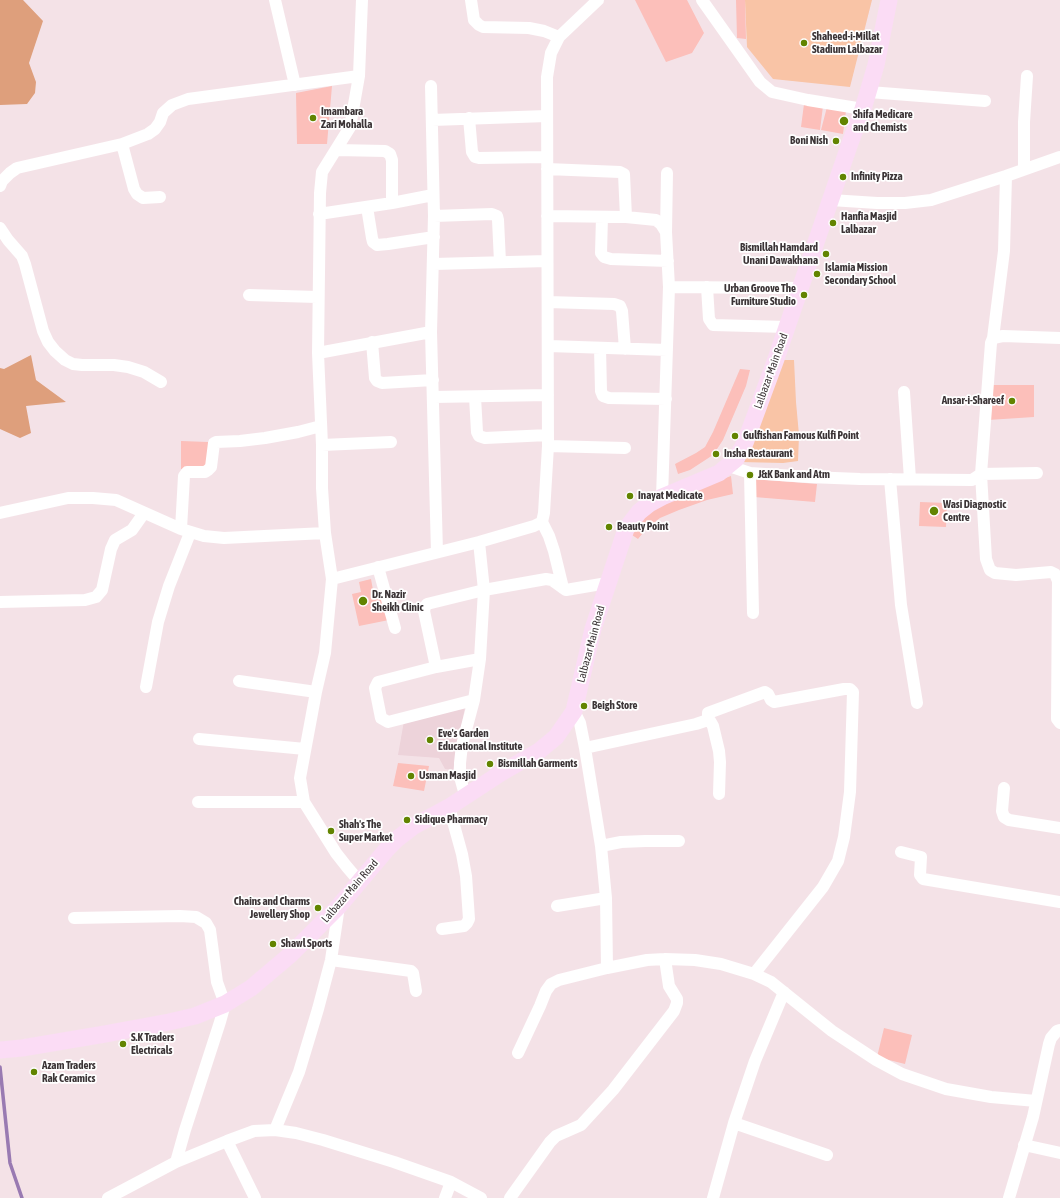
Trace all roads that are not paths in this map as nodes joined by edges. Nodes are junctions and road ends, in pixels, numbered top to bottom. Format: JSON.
{"nodes":[{"id":1,"x":275,"y":0,"type":"edge"},
{"id":2,"x":362,"y":0,"type":"edge"},
{"id":3,"x":471,"y":0,"type":"edge"},
{"id":4,"x":598,"y":0,"type":"edge"},
{"id":5,"x":702,"y":0,"type":"edge"},
{"id":6,"x":889,"y":0,"type":"edge"},
{"id":7,"x":559,"y":37,"type":"junction"},
{"id":8,"x":359,"y":76,"type":"junction"},
{"id":9,"x":1027,"y":76,"type":"dead end"},
{"id":10,"x":295,"y":85,"type":"junction"},
{"id":11,"x":430,"y":86,"type":"dead end"},
{"id":12,"x":869,"y":92,"type":"junction"},
{"id":13,"x":985,"y":101,"type":"dead end"},
{"id":14,"x":863,"y":109,"type":"junction"},
{"id":15,"x":547,"y":116,"type":"junction"},
{"id":16,"x":469,"y":118,"type":"junction"},
{"id":17,"x":432,"y":120,"type":"junction"},
{"id":18,"x":122,"y":144,"type":"junction"},
{"id":19,"x":337,"y":150,"type":"junction"},
{"id":20,"x":547,"y":157,"type":"junction"},
{"id":21,"x":1060,"y":157,"type":"edge"},
{"id":22,"x":546,"y":169,"type":"junction"},
{"id":23,"x":1024,"y":169,"type":"junction"},
{"id":24,"x":667,"y":173,"type":"dead end"},
{"id":25,"x":1006,"y":176,"type":"junction"},
{"id":26,"x":0,"y":186,"type":"edge"},
{"id":27,"x":433,"y":195,"type":"junction"},
{"id":28,"x":160,"y":197,"type":"dead end"},
{"id":29,"x":831,"y":200,"type":"junction"},
{"id":30,"x":392,"y":203,"type":"junction"},
{"id":31,"x":367,"y":207,"type":"junction"},
{"id":32,"x":319,"y":214,"type":"junction"},
{"id":33,"x":434,"y":216,"type":"junction"},
{"id":34,"x":547,"y":216,"type":"junction"},
{"id":35,"x":602,"y":217,"type":"junction"},
{"id":36,"x":626,"y":217,"type":"junction"},
{"id":37,"x":0,"y":228,"type":"edge"},
{"id":38,"x":666,"y":232,"type":"junction"},
{"id":39,"x":434,"y":237,"type":"junction"},
{"id":40,"x":547,"y":260,"type":"junction"},
{"id":41,"x":668,"y":261,"type":"junction"},
{"id":42,"x":500,"y":262,"type":"junction"},
{"id":43,"x":434,"y":264,"type":"junction"},
{"id":44,"x":669,"y":287,"type":"junction"},
{"id":45,"x":707,"y":287,"type":"junction"},
{"id":46,"x":800,"y":288,"type":"junction"},
{"id":47,"x":249,"y":295,"type":"dead end"},
{"id":48,"x":318,"y":297,"type":"junction"},
{"id":49,"x":548,"y":302,"type":"junction"},
{"id":50,"x":787,"y":327,"type":"junction"},
{"id":51,"x":431,"y":332,"type":"junction"},
{"id":52,"x":993,"y":338,"type":"junction"},
{"id":53,"x":1060,"y":338,"type":"edge"},
{"id":54,"x":372,"y":342,"type":"junction"},
{"id":55,"x":549,"y":346,"type":"junction"},
{"id":56,"x":600,"y":348,"type":"junction"},
{"id":57,"x":625,"y":349,"type":"junction"},
{"id":58,"x":667,"y":350,"type":"junction"},
{"id":59,"x":318,"y":353,"type":"junction"},
{"id":60,"x":433,"y":380,"type":"junction"},
{"id":61,"x":161,"y":382,"type":"dead end"},
{"id":62,"x":904,"y":392,"type":"dead end"},
{"id":63,"x":548,"y":395,"type":"junction"},
{"id":64,"x":434,"y":397,"type":"junction"},
{"id":65,"x":475,"y":397,"type":"junction"},
{"id":66,"x":666,"y":399,"type":"junction"},
{"id":67,"x":321,"y":426,"type":"junction"},
{"id":68,"x":548,"y":441,"type":"junction"},
{"id":69,"x":392,"y":442,"type":"dead end"},
{"id":70,"x":322,"y":445,"type":"junction"},
{"id":71,"x":626,"y":448,"type":"dead end"},
{"id":72,"x":728,"y":466,"type":"junction"},
{"id":73,"x":750,"y":473,"type":"junction"},
{"id":74,"x":1037,"y":473,"type":"dead end"},
{"id":75,"x":981,"y":474,"type":"junction"},
{"id":76,"x":890,"y":479,"type":"junction"},
{"id":77,"x":910,"y":479,"type":"junction"},
{"id":78,"x":662,"y":497,"type":"junction"},
{"id":79,"x":0,"y":513,"type":"edge"},
{"id":80,"x":144,"y":513,"type":"junction"},
{"id":81,"x":542,"y":522,"type":"junction"},
{"id":82,"x":186,"y":531,"type":"junction"},
{"id":83,"x":324,"y":533,"type":"junction"},
{"id":84,"x":479,"y":542,"type":"junction"},
{"id":85,"x":437,"y":552,"type":"junction"},
{"id":86,"x":378,"y":567,"type":"junction"},
{"id":87,"x":1058,"y":572,"type":"edge"},
{"id":88,"x":332,"y":579,"type":"junction"},
{"id":89,"x":607,"y":583,"type":"junction"},
{"id":90,"x":563,"y":588,"type":"junction"},
{"id":91,"x":484,"y":590,"type":"junction"},
{"id":92,"x":0,"y":602,"type":"edge"},
{"id":93,"x":753,"y":613,"type":"dead end"},
{"id":94,"x":395,"y":628,"type":"dead end"},
{"id":95,"x":1059,"y":629,"type":"edge"},
{"id":96,"x":480,"y":659,"type":"junction"},
{"id":97,"x":436,"y":667,"type":"junction"},
{"id":98,"x":239,"y":681,"type":"dead end"},
{"id":99,"x":146,"y":687,"type":"dead end"},
{"id":100,"x":316,"y":692,"type":"junction"},
{"id":101,"x":474,"y":700,"type":"junction"},
{"id":102,"x":917,"y":703,"type":"dead end"},
{"id":103,"x":574,"y":710,"type":"junction"},
{"id":104,"x":709,"y":719,"type":"junction"},
{"id":105,"x":1060,"y":723,"type":"edge"},
{"id":106,"x":199,"y":739,"type":"dead end"},
{"id":107,"x":585,"y":748,"type":"junction"},
{"id":108,"x":304,"y":749,"type":"junction"},
{"id":109,"x":1004,"y":788,"type":"dead end"},
{"id":110,"x":718,"y":794,"type":"dead end"},
{"id":111,"x":466,"y":795,"type":"junction"},
{"id":112,"x":198,"y":802,"type":"dead end"},
{"id":113,"x":304,"y":802,"type":"junction"},
{"id":114,"x":449,"y":807,"type":"junction"},
{"id":115,"x":1060,"y":828,"type":"edge"},
{"id":116,"x":679,"y":841,"type":"dead end"},
{"id":117,"x":601,"y":846,"type":"junction"},
{"id":118,"x":901,"y":852,"type":"dead end"},
{"id":119,"x":360,"y":881,"type":"junction"},
{"id":120,"x":606,"y":898,"type":"junction"},
{"id":121,"x":1060,"y":902,"type":"edge"},
{"id":122,"x":338,"y":906,"type":"junction"},
{"id":123,"x":557,"y":906,"type":"dead end"},
{"id":124,"x":74,"y":918,"type":"dead end"},
{"id":125,"x":442,"y":929,"type":"dead end"},
{"id":126,"x":664,"y":959,"type":"junction"},
{"id":127,"x":331,"y":960,"type":"junction"},
{"id":128,"x":607,"y":968,"type":"junction"},
{"id":129,"x":754,"y":974,"type":"junction"},
{"id":130,"x":416,"y":991,"type":"dead end"},
{"id":131,"x":784,"y":992,"type":"junction"},
{"id":132,"x":225,"y":1004,"type":"junction"},
{"id":133,"x":1060,"y":1030,"type":"edge"},
{"id":134,"x":0,"y":1050,"type":"edge"},
{"id":135,"x":518,"y":1053,"type":"dead end"},
{"id":136,"x":1036,"y":1101,"type":"junction"},
{"id":137,"x":734,"y":1123,"type":"junction"},
{"id":138,"x":275,"y":1130,"type":"junction"},
{"id":139,"x":227,"y":1141,"type":"junction"},
{"id":140,"x":1024,"y":1145,"type":"junction"},
{"id":141,"x":1060,"y":1153,"type":"edge"},
{"id":142,"x":827,"y":1155,"type":"dead end"},
{"id":143,"x":176,"y":1162,"type":"junction"},
{"id":144,"x":451,"y":1182,"type":"junction"},
{"id":145,"x":108,"y":1198,"type":"edge"},
{"id":146,"x":254,"y":1198,"type":"edge"},
{"id":147,"x":445,"y":1198,"type":"edge"},
{"id":148,"x":481,"y":1198,"type":"edge"},
{"id":149,"x":510,"y":1198,"type":"edge"},
{"id":150,"x":713,"y":1198,"type":"edge"},
{"id":151,"x":1009,"y":1198,"type":"edge"}],
"edges":[{"from":1,"to":10,"type":"street"},
{"from":2,"to":8,"type":"street"},
{"from":3,"to":7,"type":"street"},
{"from":4,"to":7,"type":"street"},
{"from":5,"to":14,"type":"street"},
{"from":6,"to":12,"type":"main road","name":"Lalbazar Main Road"},
{"from":7,"to":15,"type":"street"},
{"from":8,"to":10,"type":"street"},
{"from":8,"to":19,"type":"street"},
{"from":9,"to":23,"type":"street"},
{"from":10,"to":18,"type":"street"},
{"from":11,"to":17,"type":"street"},
{"from":12,"to":13,"type":"street"},
{"from":12,"to":14,"type":"main road","name":"Lalbazar Main Road"},
{"from":14,"to":29,"type":"main road","name":"Lalbazar Main Road"},
{"from":15,"to":16,"type":"street"},
{"from":15,"to":20,"type":"street"},
{"from":16,"to":17,"type":"street"},
{"from":16,"to":20,"type":"street"},
{"from":17,"to":27,"type":"street"},
{"from":18,"to":26,"type":"street"},
{"from":18,"to":28,"type":"street"},
{"from":19,"to":30,"type":"street"},
{"from":19,"to":32,"type":"street"},
{"from":20,"to":22,"type":"street"},
{"from":21,"to":23,"type":"street"},
{"from":22,"to":34,"type":"street"},
{"from":22,"to":36,"type":"street"},
{"from":23,"to":25,"type":"street"},
{"from":24,"to":38,"type":"street"},
{"from":25,"to":29,"type":"street"},
{"from":25,"to":52,"type":"street"},
{"from":27,"to":30,"type":"street"},
{"from":27,"to":33,"type":"street"},
{"from":29,"to":46,"type":"main road","name":"Lalbazar Main Road"},
{"from":30,"to":31,"type":"street"},
{"from":31,"to":32,"type":"street"},
{"from":31,"to":39,"type":"street"},
{"from":32,"to":48,"type":"street"},
{"from":33,"to":39,"type":"street"},
{"from":33,"to":42,"type":"street"},
{"from":34,"to":35,"type":"street"},
{"from":34,"to":40,"type":"street"},
{"from":35,"to":36,"type":"street"},
{"from":35,"to":41,"type":"street"},
{"from":36,"to":38,"type":"street"},
{"from":37,"to":61,"type":"street"},
{"from":38,"to":41,"type":"street"},
{"from":39,"to":43,"type":"street"},
{"from":40,"to":42,"type":"street"},
{"from":40,"to":49,"type":"street"},
{"from":41,"to":44,"type":"street"},
{"from":42,"to":43,"type":"street"},
{"from":43,"to":51,"type":"street"},
{"from":44,"to":45,"type":"street"},
{"from":44,"to":58,"type":"street"},
{"from":45,"to":46,"type":"street"},
{"from":45,"to":50,"type":"street"},
{"from":46,"to":50,"type":"main road","name":"Lalbazar Main Road"},
{"from":47,"to":48,"type":"street"},
{"from":48,"to":59,"type":"street"},
{"from":49,"to":55,"type":"street"},
{"from":49,"to":57,"type":"street"},
{"from":50,"to":72,"type":"main road","name":"Lalbazar Main Road"},
{"from":51,"to":54,"type":"street"},
{"from":51,"to":60,"type":"street"},
{"from":52,"to":53,"type":"street"},
{"from":52,"to":75,"type":"street"},
{"from":54,"to":59,"type":"street"},
{"from":54,"to":60,"type":"street"},
{"from":55,"to":56,"type":"street"},
{"from":55,"to":63,"type":"street"},
{"from":56,"to":57,"type":"street"},
{"from":56,"to":66,"type":"street"},
{"from":57,"to":58,"type":"street"},
{"from":58,"to":66,"type":"street"},
{"from":59,"to":67,"type":"street"},
{"from":60,"to":64,"type":"street"},
{"from":62,"to":77,"type":"street"},
{"from":63,"to":65,"type":"street"},
{"from":63,"to":68,"type":"street"},
{"from":64,"to":65,"type":"street"},
{"from":64,"to":85,"type":"street"},
{"from":65,"to":68,"type":"street"},
{"from":66,"to":78,"type":"street"},
{"from":67,"to":70,"type":"street"},
{"from":67,"to":82,"type":"street"},
{"from":68,"to":71,"type":"street"},
{"from":68,"to":81,"type":"street"},
{"from":69,"to":70,"type":"street"},
{"from":70,"to":83,"type":"street"},
{"from":72,"to":73,"type":"street"},
{"from":72,"to":78,"type":"main road","name":"Lalbazar Main Road"},
{"from":73,"to":76,"type":"street"},
{"from":73,"to":93,"type":"street"},
{"from":74,"to":75,"type":"street"},
{"from":75,"to":77,"type":"street"},
{"from":75,"to":87,"type":"street"},
{"from":76,"to":77,"type":"street"},
{"from":76,"to":102,"type":"street"},
{"from":78,"to":89,"type":"main road","name":"Lalbazar Main Road"},
{"from":79,"to":80,"type":"street"},
{"from":80,"to":82,"type":"street"},
{"from":80,"to":92,"type":"street"},
{"from":81,"to":84,"type":"street"},
{"from":81,"to":90,"type":"street"},
{"from":82,"to":83,"type":"street"},
{"from":82,"to":99,"type":"street"},
{"from":83,"to":88,"type":"street"},
{"from":84,"to":85,"type":"street"},
{"from":84,"to":91,"type":"street"},
{"from":85,"to":86,"type":"street"},
{"from":86,"to":88,"type":"street"},
{"from":86,"to":94,"type":"street"},
{"from":87,"to":95,"type":"street"},
{"from":88,"to":100,"type":"street"},
{"from":89,"to":90,"type":"street"},
{"from":89,"to":103,"type":"main road","name":"Lalbazar Main Road"},
{"from":90,"to":91,"type":"street"},
{"from":91,"to":96,"type":"street"},
{"from":91,"to":97,"type":"street"},
{"from":95,"to":105,"type":"street"},
{"from":96,"to":97,"type":"street"},
{"from":96,"to":101,"type":"street"},
{"from":97,"to":101,"type":"street"},
{"from":98,"to":100,"type":"street"},
{"from":100,"to":108,"type":"street"},
{"from":101,"to":111,"type":"street"},
{"from":103,"to":107,"type":"street"},
{"from":103,"to":111,"type":"main road","name":"Lalbazar Main Road"},
{"from":104,"to":107,"type":"street"},
{"from":104,"to":110,"type":"street"},
{"from":104,"to":129,"type":"street"},
{"from":106,"to":108,"type":"street"},
{"from":107,"to":117,"type":"street"},
{"from":108,"to":113,"type":"street"},
{"from":109,"to":115,"type":"street"},
{"from":111,"to":114,"type":"main road","name":"Lalbazar Main Road"},
{"from":112,"to":113,"type":"street"},
{"from":113,"to":119,"type":"street"},
{"from":114,"to":119,"type":"main road","name":"Lalbazar Main Road"},
{"from":114,"to":125,"type":"street"},
{"from":116,"to":117,"type":"street"},
{"from":117,"to":120,"type":"street"},
{"from":118,"to":121,"type":"street"},
{"from":119,"to":122,"type":"main road","name":"Lalbazar Main Road"},
{"from":120,"to":123,"type":"street"},
{"from":120,"to":128,"type":"street"},
{"from":122,"to":127,"type":"street"},
{"from":122,"to":132,"type":"main road","name":"Lalbazar Main Road"},
{"from":124,"to":132,"type":"street"},
{"from":126,"to":128,"type":"street"},
{"from":126,"to":129,"type":"street"},
{"from":126,"to":149,"type":"street"},
{"from":127,"to":130,"type":"street"},
{"from":127,"to":138,"type":"street"},
{"from":128,"to":135,"type":"street"},
{"from":129,"to":131,"type":"street"},
{"from":131,"to":136,"type":"street"},
{"from":131,"to":137,"type":"street"},
{"from":132,"to":134,"type":"main road","name":"Lalbazar Main Road"},
{"from":132,"to":143,"type":"street"},
{"from":133,"to":136,"type":"street"},
{"from":136,"to":140,"type":"street"},
{"from":137,"to":142,"type":"street"},
{"from":137,"to":150,"type":"street"},
{"from":138,"to":139,"type":"street"},
{"from":138,"to":144,"type":"street"},
{"from":139,"to":143,"type":"street"},
{"from":139,"to":146,"type":"street"},
{"from":140,"to":141,"type":"street"},
{"from":140,"to":151,"type":"street"},
{"from":143,"to":145,"type":"street"},
{"from":144,"to":147,"type":"street"},
{"from":144,"to":148,"type":"street"}]}
